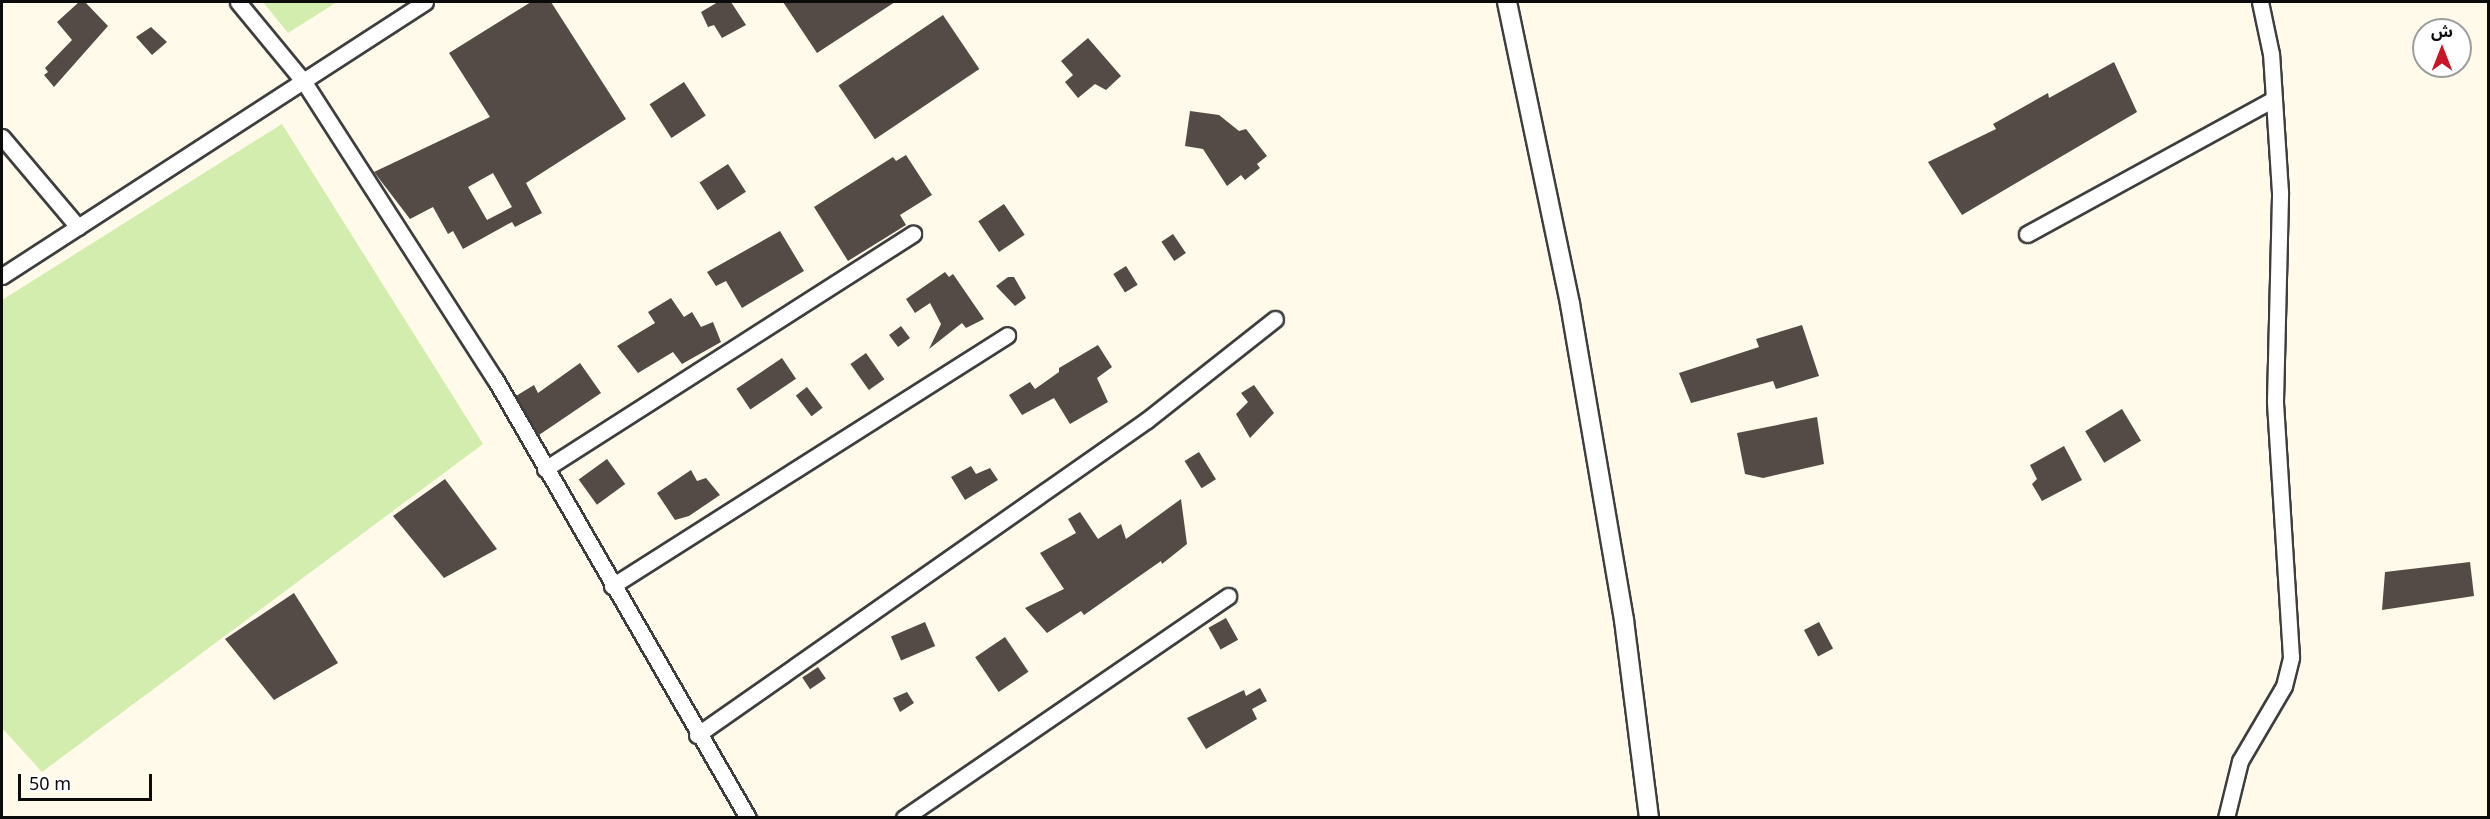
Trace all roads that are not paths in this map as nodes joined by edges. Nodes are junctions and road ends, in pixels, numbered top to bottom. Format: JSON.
{"nodes":[{"id":1,"x":237,"y":2,"type":"edge"},
{"id":2,"x":425,"y":2,"type":"edge"},
{"id":3,"x":1507,"y":2,"type":"edge"},
{"id":4,"x":2260,"y":2,"type":"edge"},
{"id":5,"x":304,"y":82,"type":"junction"},
{"id":6,"x":2274,"y":99,"type":"junction"},
{"id":7,"x":2,"y":137,"type":"edge"},
{"id":8,"x":78,"y":227,"type":"junction"},
{"id":9,"x":913,"y":234,"type":"dead end"},
{"id":10,"x":2027,"y":234,"type":"dead end"},
{"id":11,"x":2,"y":276,"type":"edge"},
{"id":12,"x":1275,"y":319,"type":"dead end"},
{"id":13,"x":1007,"y":335,"type":"dead end"},
{"id":14,"x":545,"y":469,"type":"junction"},
{"id":15,"x":612,"y":586,"type":"junction"},
{"id":16,"x":1228,"y":596,"type":"dead end"},
{"id":17,"x":697,"y":735,"type":"junction"},
{"id":18,"x":748,"y":818,"type":"edge"},
{"id":19,"x":904,"y":818,"type":"edge"},
{"id":20,"x":1649,"y":818,"type":"edge"},
{"id":21,"x":2226,"y":818,"type":"edge"}],
"edges":[{"from":1,"to":5,"type":"street"},
{"from":2,"to":5,"type":"street"},
{"from":3,"to":20,"type":"street"},
{"from":4,"to":6,"type":"street"},
{"from":5,"to":8,"type":"street"},
{"from":5,"to":14,"type":"street"},
{"from":6,"to":10,"type":"street"},
{"from":6,"to":21,"type":"street"},
{"from":7,"to":8,"type":"street"},
{"from":8,"to":11,"type":"street"},
{"from":9,"to":14,"type":"street"},
{"from":12,"to":17,"type":"street"},
{"from":13,"to":15,"type":"street"},
{"from":14,"to":15,"type":"street"},
{"from":15,"to":17,"type":"street"},
{"from":16,"to":19,"type":"street"},
{"from":17,"to":18,"type":"street"}]}
